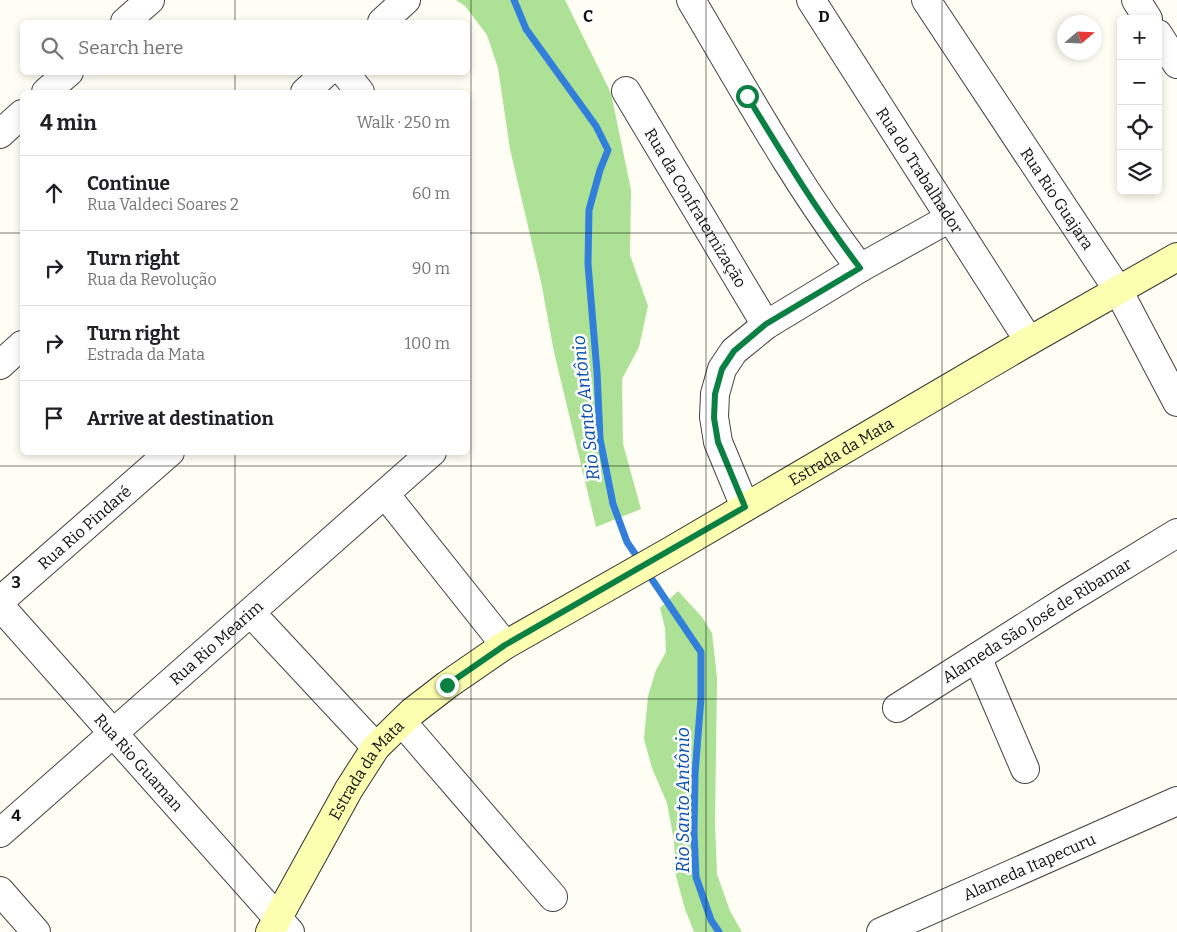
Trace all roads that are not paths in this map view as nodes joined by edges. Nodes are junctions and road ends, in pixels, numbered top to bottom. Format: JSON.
{"nodes":[{"id":1,"x":150,"y":0,"type":"edge"},
{"id":2,"x":406,"y":0,"type":"edge"},
{"id":3,"x":691,"y":0,"type":"edge"},
{"id":4,"x":811,"y":0,"type":"edge"},
{"id":5,"x":926,"y":0,"type":"edge"},
{"id":6,"x":1136,"y":0,"type":"edge"},
{"id":7,"x":1145,"y":15,"type":"edge"},
{"id":8,"x":127,"y":20,"type":"edge"},
{"id":9,"x":384,"y":20,"type":"edge"},
{"id":10,"x":1162,"y":40,"type":"edge"},
{"id":11,"x":1177,"y":64,"type":"edge"},
{"id":12,"x":66,"y":75,"type":"edge"},
{"id":13,"x":324,"y":75,"type":"edge"},
{"id":14,"x":346,"y":75,"type":"edge"},
{"id":15,"x":48,"y":90,"type":"edge"},
{"id":16,"x":307,"y":90,"type":"edge"},
{"id":17,"x":358,"y":90,"type":"edge"},
{"id":18,"x":626,"y":91,"type":"dead end"},
{"id":19,"x":20,"y":116,"type":"edge"},
{"id":20,"x":0,"y":134,"type":"edge"},
{"id":21,"x":950,"y":218,"type":"junction"},
{"id":22,"x":1177,"y":257,"type":"edge"},
{"id":23,"x":860,"y":268,"type":"junction"},
{"id":24,"x":1118,"y":290,"type":"junction"},
{"id":25,"x":766,"y":324,"type":"junction"},
{"id":26,"x":1029,"y":340,"type":"junction"},
{"id":27,"x":20,"y":347,"type":"edge"},
{"id":28,"x":0,"y":365,"type":"edge"},
{"id":29,"x":1177,"y":402,"type":"edge"},
{"id":30,"x":167,"y":455,"type":"edge"},
{"id":31,"x":429,"y":455,"type":"edge"},
{"id":32,"x":385,"y":494,"type":"junction"},
{"id":33,"x":745,"y":507,"type":"junction"},
{"id":34,"x":1177,"y":533,"type":"edge"},
{"id":35,"x":0,"y":602,"type":"edge"},
{"id":36,"x":0,"y":606,"type":"edge"},
{"id":37,"x":251,"y":613,"type":"junction"},
{"id":38,"x":505,"y":645,"type":"junction"},
{"id":39,"x":977,"y":658,"type":"junction"},
{"id":40,"x":897,"y":708,"type":"dead end"},
{"id":41,"x":402,"y":722,"type":"junction"},
{"id":42,"x":114,"y":733,"type":"junction"},
{"id":43,"x":376,"y":747,"type":"junction"},
{"id":44,"x":1025,"y":769,"type":"dead end"},
{"id":45,"x":1177,"y":801,"type":"edge"},
{"id":46,"x":0,"y":833,"type":"edge"},
{"id":47,"x":0,"y":891,"type":"edge"},
{"id":48,"x":553,"y":897,"type":"dead end"},
{"id":49,"x":279,"y":927,"type":"edge"},
{"id":50,"x":36,"y":932,"type":"edge"},
{"id":51,"x":882,"y":932,"type":"edge"}],
"edges":[{"from":1,"to":8,"type":"street"},
{"from":2,"to":9,"type":"street"},
{"from":3,"to":23,"type":"street"},
{"from":4,"to":21,"type":"street","name":"Rua do Trabalhador"},
{"from":5,"to":24,"type":"street","name":"Rua Rio Guajara"},
{"from":6,"to":7,"type":"street"},
{"from":10,"to":11,"type":"street"},
{"from":12,"to":15,"type":"street"},
{"from":13,"to":16,"type":"street"},
{"from":14,"to":17,"type":"street"},
{"from":18,"to":25,"type":"street","name":"Rua da Confraternização"},
{"from":19,"to":20,"type":"street"},
{"from":21,"to":23,"type":"street"},
{"from":21,"to":26,"type":"street","name":"Rua do Trabalhador"},
{"from":22,"to":24,"type":"main road","name":"Estrada da Mata"},
{"from":23,"to":25,"type":"street"},
{"from":24,"to":26,"type":"main road","name":"Estrada da Mata"},
{"from":24,"to":29,"type":"street","name":"Rua Rio Guajara"},
{"from":25,"to":33,"type":"street"},
{"from":26,"to":33,"type":"main road","name":"Estrada da Mata"},
{"from":27,"to":28,"type":"street"},
{"from":30,"to":35,"type":"street","name":"Rua Rio Pindaré"},
{"from":31,"to":32,"type":"street","name":"Rua Rio Mearim"},
{"from":32,"to":37,"type":"street","name":"Rua Rio Mearim"},
{"from":32,"to":38,"type":"street"},
{"from":33,"to":38,"type":"main road","name":"Estrada da Mata"},
{"from":34,"to":39,"type":"street","name":"Alameda São José de Ribamar"},
{"from":36,"to":42,"type":"street","name":"Rua Rio Guaman"},
{"from":37,"to":42,"type":"street","name":"Rua Rio Mearim"},
{"from":37,"to":43,"type":"street"},
{"from":38,"to":41,"type":"main road","name":"Estrada da Mata"},
{"from":39,"to":40,"type":"street","name":"Alameda São José de Ribamar"},
{"from":39,"to":44,"type":"street"},
{"from":41,"to":43,"type":"main road","name":"Estrada da Mata"},
{"from":41,"to":48,"type":"street"},
{"from":42,"to":46,"type":"street","name":"Rua Rio Mearim"},
{"from":42,"to":49,"type":"street","name":"Rua Rio Guaman"},
{"from":43,"to":49,"type":"main road","name":"Estrada da Mata"},
{"from":45,"to":51,"type":"street","name":"Alameda Itapecuru"},
{"from":47,"to":50,"type":"street"}]}
